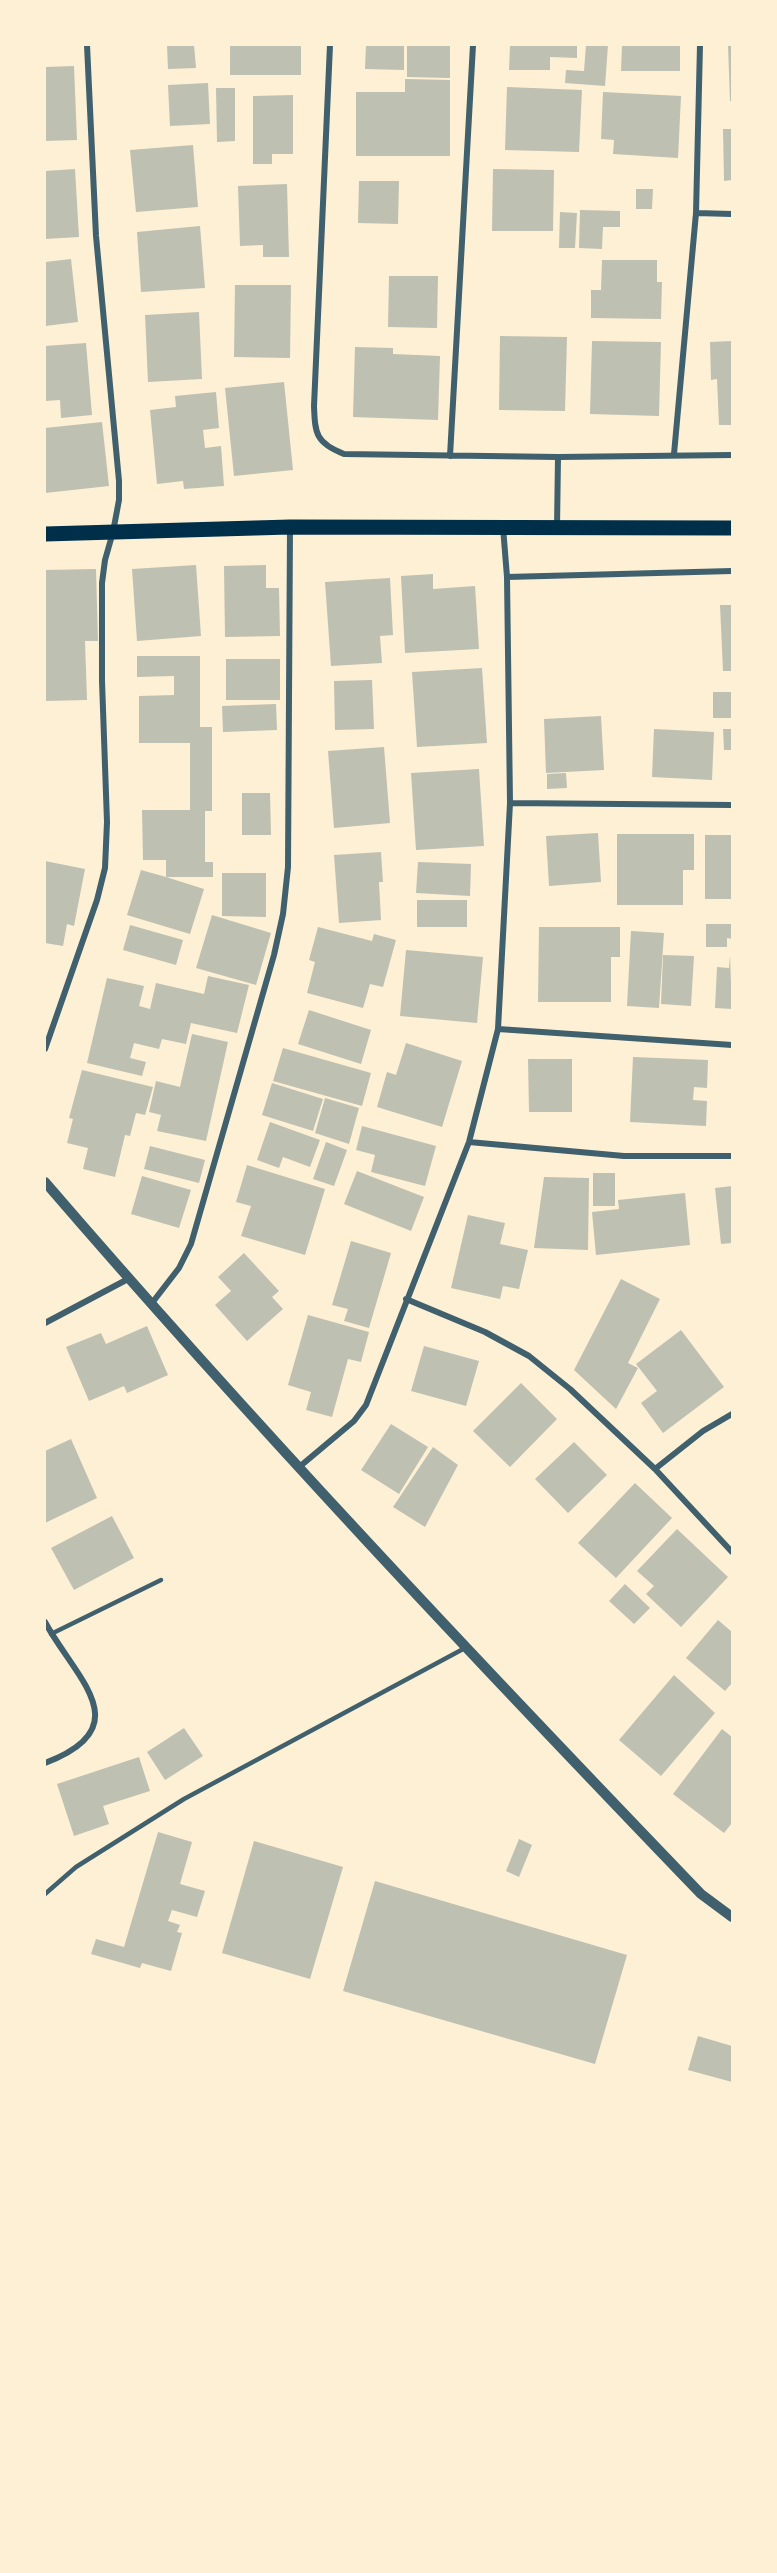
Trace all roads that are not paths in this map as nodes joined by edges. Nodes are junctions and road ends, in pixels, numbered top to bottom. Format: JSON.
{"nodes":[{"id":1,"x":87,"y":45,"type":"edge"},
{"id":2,"x":330,"y":45,"type":"edge"},
{"id":3,"x":473,"y":45,"type":"edge"},
{"id":4,"x":700,"y":45,"type":"edge"},
{"id":5,"x":696,"y":213,"type":"junction"},
{"id":6,"x":732,"y":214,"type":"edge"},
{"id":7,"x":674,"y":454,"type":"junction"},
{"id":8,"x":732,"y":455,"type":"edge"},
{"id":9,"x":450,"y":456,"type":"junction"},
{"id":10,"x":558,"y":457,"type":"junction"},
{"id":11,"x":503,"y":527,"type":"junction"},
{"id":12,"x":290,"y":528,"type":"junction"},
{"id":13,"x":557,"y":528,"type":"junction"},
{"id":14,"x":732,"y":528,"type":"edge"},
{"id":15,"x":113,"y":532,"type":"junction"},
{"id":16,"x":45,"y":534,"type":"edge"},
{"id":17,"x":732,"y":571,"type":"edge"},
{"id":18,"x":507,"y":577,"type":"junction"},
{"id":19,"x":510,"y":803,"type":"junction"},
{"id":20,"x":732,"y":805,"type":"edge"},
{"id":21,"x":498,"y":1029,"type":"junction"},
{"id":22,"x":732,"y":1045,"type":"edge"},
{"id":23,"x":45,"y":1049,"type":"edge"},
{"id":24,"x":469,"y":1142,"type":"junction"},
{"id":25,"x":732,"y":1156,"type":"edge"},
{"id":26,"x":45,"y":1182,"type":"edge"},
{"id":27,"x":128,"y":1279,"type":"junction"},
{"id":28,"x":406,"y":1299,"type":"junction"},
{"id":29,"x":152,"y":1304,"type":"junction"},
{"id":30,"x":45,"y":1323,"type":"edge"},
{"id":31,"x":732,"y":1414,"type":"edge"},
{"id":32,"x":297,"y":1468,"type":"junction"},
{"id":33,"x":655,"y":1469,"type":"junction"},
{"id":34,"x":732,"y":1552,"type":"edge"},
{"id":35,"x":161,"y":1580,"type":"dead end"},
{"id":36,"x":45,"y":1622,"type":"edge"},
{"id":37,"x":51,"y":1634,"type":"junction"},
{"id":38,"x":465,"y":1648,"type":"junction"},
{"id":39,"x":45,"y":1763,"type":"edge"},
{"id":40,"x":45,"y":1894,"type":"edge"},
{"id":41,"x":732,"y":1917,"type":"edge"}],
"edges":[{"from":1,"to":15,"type":"street"},
{"from":2,"to":9,"type":"street"},
{"from":3,"to":9,"type":"street"},
{"from":4,"to":5,"type":"street"},
{"from":5,"to":6,"type":"street"},
{"from":5,"to":7,"type":"street"},
{"from":7,"to":8,"type":"street"},
{"from":7,"to":10,"type":"street"},
{"from":9,"to":10,"type":"street"},
{"from":10,"to":13,"type":"street"},
{"from":11,"to":12,"type":"main road"},
{"from":11,"to":13,"type":"main road"},
{"from":11,"to":18,"type":"street"},
{"from":12,"to":15,"type":"main road"},
{"from":12,"to":29,"type":"street"},
{"from":13,"to":14,"type":"main road"},
{"from":15,"to":16,"type":"main road"},
{"from":15,"to":23,"type":"street"},
{"from":17,"to":18,"type":"street"},
{"from":18,"to":19,"type":"street"},
{"from":19,"to":20,"type":"street"},
{"from":19,"to":21,"type":"street"},
{"from":21,"to":22,"type":"street"},
{"from":21,"to":24,"type":"street"},
{"from":24,"to":25,"type":"street"},
{"from":24,"to":28,"type":"street"},
{"from":26,"to":27,"type":"street"},
{"from":27,"to":29,"type":"street"},
{"from":27,"to":30,"type":"street"},
{"from":28,"to":32,"type":"street"},
{"from":28,"to":33,"type":"street"},
{"from":29,"to":32,"type":"street"},
{"from":31,"to":33,"type":"street"},
{"from":32,"to":38,"type":"street"},
{"from":33,"to":34,"type":"street"},
{"from":35,"to":37,"type":"lane"},
{"from":36,"to":37,"type":"street"},
{"from":37,"to":39,"type":"street"},
{"from":38,"to":40,"type":"lane"},
{"from":38,"to":41,"type":"street"}]}
